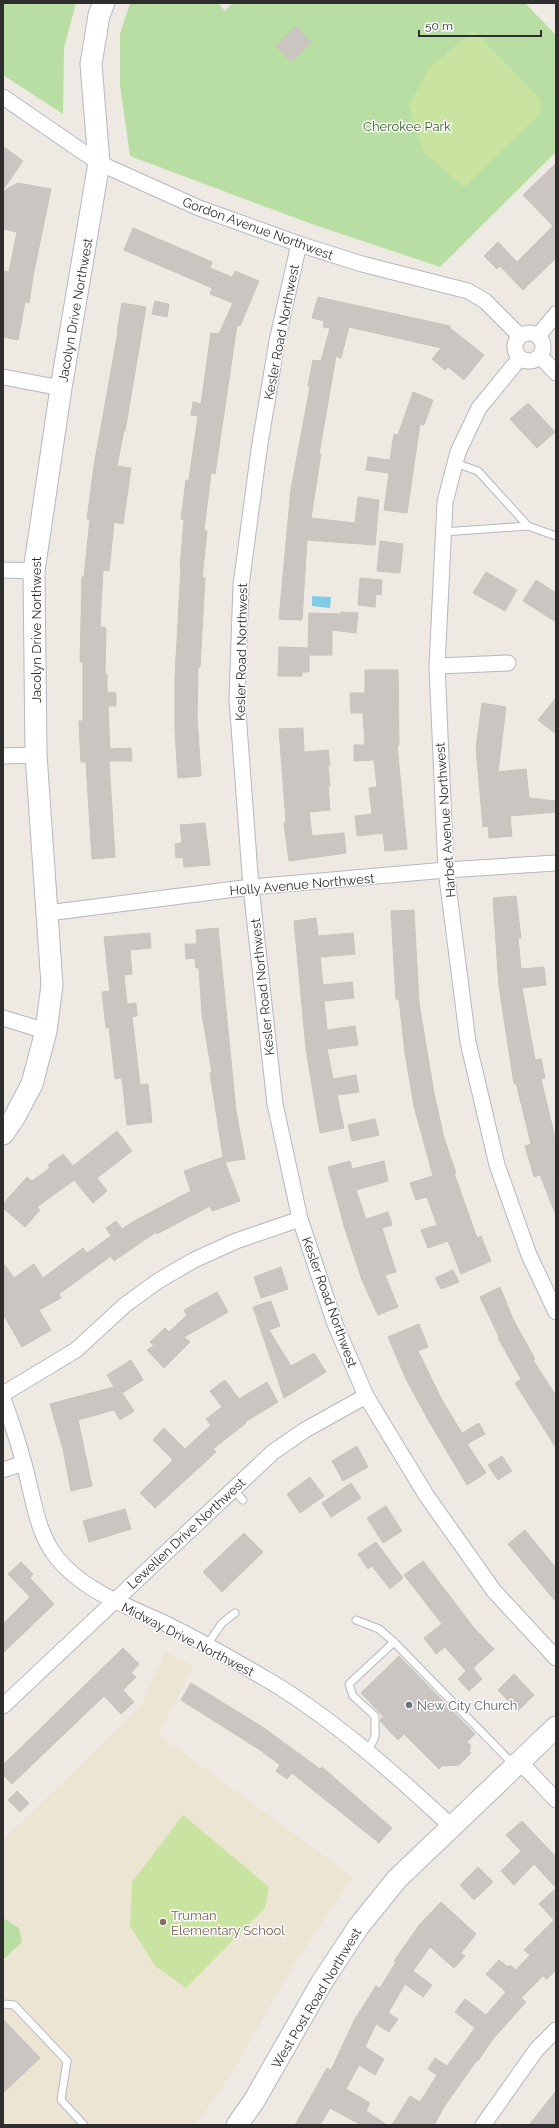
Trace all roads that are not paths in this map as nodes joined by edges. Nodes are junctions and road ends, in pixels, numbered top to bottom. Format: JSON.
{"nodes":[{"id":1,"x":104,"y":3,"type":"edge"},
{"id":2,"x":3,"y":98,"type":"edge"},
{"id":3,"x":98,"y":163,"type":"junction"},
{"id":4,"x":299,"y":244,"type":"junction"},
{"id":5,"x":556,"y":314,"type":"edge"},
{"id":6,"x":520,"y":336,"type":"junction"},
{"id":7,"x":538,"y":336,"type":"junction"},
{"id":8,"x":540,"y":356,"type":"junction"},
{"id":9,"x":520,"y":358,"type":"junction"},
{"id":10,"x":556,"y":373,"type":"edge"},
{"id":11,"x":3,"y":377,"type":"edge"},
{"id":12,"x":61,"y":388,"type":"junction"},
{"id":13,"x":455,"y":463,"type":"junction"},
{"id":14,"x":528,"y":526,"type":"junction"},
{"id":15,"x":443,"y":532,"type":"junction"},
{"id":16,"x":556,"y":536,"type":"edge"},
{"id":17,"x":3,"y":570,"type":"edge"},
{"id":18,"x":34,"y":571,"type":"junction"},
{"id":19,"x":508,"y":663,"type":"dead end"},
{"id":20,"x":437,"y":666,"type":"junction"},
{"id":21,"x":36,"y":755,"type":"junction"},
{"id":22,"x":3,"y":756,"type":"edge"},
{"id":23,"x":556,"y":863,"type":"edge"},
{"id":24,"x":446,"y":870,"type":"junction"},
{"id":25,"x":251,"y":887,"type":"junction"},
{"id":26,"x":48,"y":913,"type":"junction"},
{"id":27,"x":3,"y":1018,"type":"edge"},
{"id":28,"x":46,"y":1031,"type":"junction"},
{"id":29,"x":3,"y":1134,"type":"edge"},
{"id":30,"x":300,"y":1219,"type":"junction"},
{"id":31,"x":556,"y":1312,"type":"edge"},
{"id":32,"x":3,"y":1394,"type":"edge"},
{"id":33,"x":366,"y":1396,"type":"junction"},
{"id":34,"x":3,"y":1399,"type":"edge"},
{"id":35,"x":24,"y":1464,"type":"junction"},
{"id":36,"x":3,"y":1470,"type":"edge"},
{"id":37,"x":232,"y":1489,"type":"junction"},
{"id":38,"x":243,"y":1500,"type":"dead end"},
{"id":39,"x":113,"y":1600,"type":"junction"},
{"id":40,"x":235,"y":1613,"type":"dead end"},
{"id":41,"x":356,"y":1620,"type":"dead end"},
{"id":42,"x":394,"y":1642,"type":"junction"},
{"id":43,"x":207,"y":1645,"type":"junction"},
{"id":44,"x":556,"y":1658,"type":"edge"},
{"id":45,"x":3,"y":1706,"type":"edge"},
{"id":46,"x":556,"y":1727,"type":"edge"},
{"id":47,"x":367,"y":1752,"type":"junction"},
{"id":48,"x":517,"y":1764,"type":"junction"},
{"id":49,"x":556,"y":1800,"type":"edge"},
{"id":50,"x":451,"y":1826,"type":"junction"},
{"id":51,"x":3,"y":2004,"type":"edge"},
{"id":52,"x":556,"y":2030,"type":"edge"},
{"id":53,"x":84,"y":2125,"type":"edge"},
{"id":54,"x":237,"y":2125,"type":"edge"},
{"id":55,"x":483,"y":2125,"type":"edge"}],
"edges":[{"from":1,"to":3,"type":"street","name":"Jacolyn Drive Northwest"},
{"from":2,"to":3,"type":"street","name":"Gordon Avenue Northwest"},
{"from":3,"to":4,"type":"street","name":"Gordon Avenue Northwest"},
{"from":3,"to":12,"type":"street","name":"Jacolyn Drive Northwest"},
{"from":4,"to":6,"type":"street","name":"Gordon Avenue Northwest"},
{"from":4,"to":25,"type":"street","name":"Kesler Road Northwest"},
{"from":5,"to":7,"type":"street"},
{"from":6,"to":7,"type":"street"},
{"from":6,"to":9,"type":"street"},
{"from":7,"to":8,"type":"street"},
{"from":8,"to":9,"type":"street"},
{"from":8,"to":10,"type":"street"},
{"from":9,"to":13,"type":"street","name":"Harbet Avenue Northwest"},
{"from":11,"to":12,"type":"street"},
{"from":12,"to":18,"type":"street","name":"Jacolyn Drive Northwest"},
{"from":13,"to":14,"type":"lane"},
{"from":13,"to":15,"type":"street","name":"Harbet Avenue Northwest"},
{"from":14,"to":15,"type":"lane"},
{"from":14,"to":16,"type":"lane"},
{"from":15,"to":20,"type":"street","name":"Harbet Avenue Northwest"},
{"from":17,"to":18,"type":"street"},
{"from":18,"to":21,"type":"street","name":"Jacolyn Drive Northwest"},
{"from":19,"to":20,"type":"street"},
{"from":20,"to":24,"type":"street","name":"Harbet Avenue Northwest"},
{"from":21,"to":22,"type":"street"},
{"from":21,"to":26,"type":"street","name":"Jacolyn Drive Northwest"},
{"from":23,"to":24,"type":"street","name":"Holly Avenue Northwest"},
{"from":24,"to":25,"type":"street","name":"Holly Avenue Northwest"},
{"from":24,"to":31,"type":"street","name":"Harbet Avenue Northwest"},
{"from":25,"to":26,"type":"street","name":"Holly Avenue Northwest"},
{"from":25,"to":30,"type":"street","name":"Kesler Road Northwest"},
{"from":26,"to":28,"type":"street","name":"Jacolyn Drive Northwest"},
{"from":27,"to":28,"type":"street"},
{"from":28,"to":29,"type":"street","name":"Jacolyn Drive Northwest"},
{"from":30,"to":32,"type":"street"},
{"from":30,"to":33,"type":"street","name":"Kesler Road Northwest"},
{"from":33,"to":37,"type":"street","name":"Lewellen Drive Northwest"},
{"from":33,"to":44,"type":"street","name":"Kesler Road Northwest"},
{"from":34,"to":35,"type":"street","name":"Midway Drive Northwest"},
{"from":35,"to":36,"type":"street"},
{"from":35,"to":39,"type":"street","name":"Midway Drive Northwest"},
{"from":37,"to":38,"type":"lane"},
{"from":37,"to":39,"type":"street","name":"Lewellen Drive Northwest"},
{"from":39,"to":43,"type":"street","name":"Midway Drive Northwest"},
{"from":39,"to":45,"type":"street","name":"Lewellen Drive Northwest"},
{"from":40,"to":43,"type":"lane"},
{"from":41,"to":42,"type":"lane"},
{"from":42,"to":47,"type":"lane"},
{"from":42,"to":48,"type":"lane"},
{"from":43,"to":47,"type":"street","name":"Midway Drive Northwest"},
{"from":46,"to":48,"type":"street","name":"West Post Road Northwest"},
{"from":47,"to":50,"type":"street","name":"Midway Drive Northwest"},
{"from":48,"to":49,"type":"street"},
{"from":48,"to":50,"type":"street","name":"West Post Road Northwest"},
{"from":50,"to":54,"type":"street","name":"West Post Road Northwest"},
{"from":51,"to":53,"type":"lane"},
{"from":52,"to":55,"type":"street"}]}
